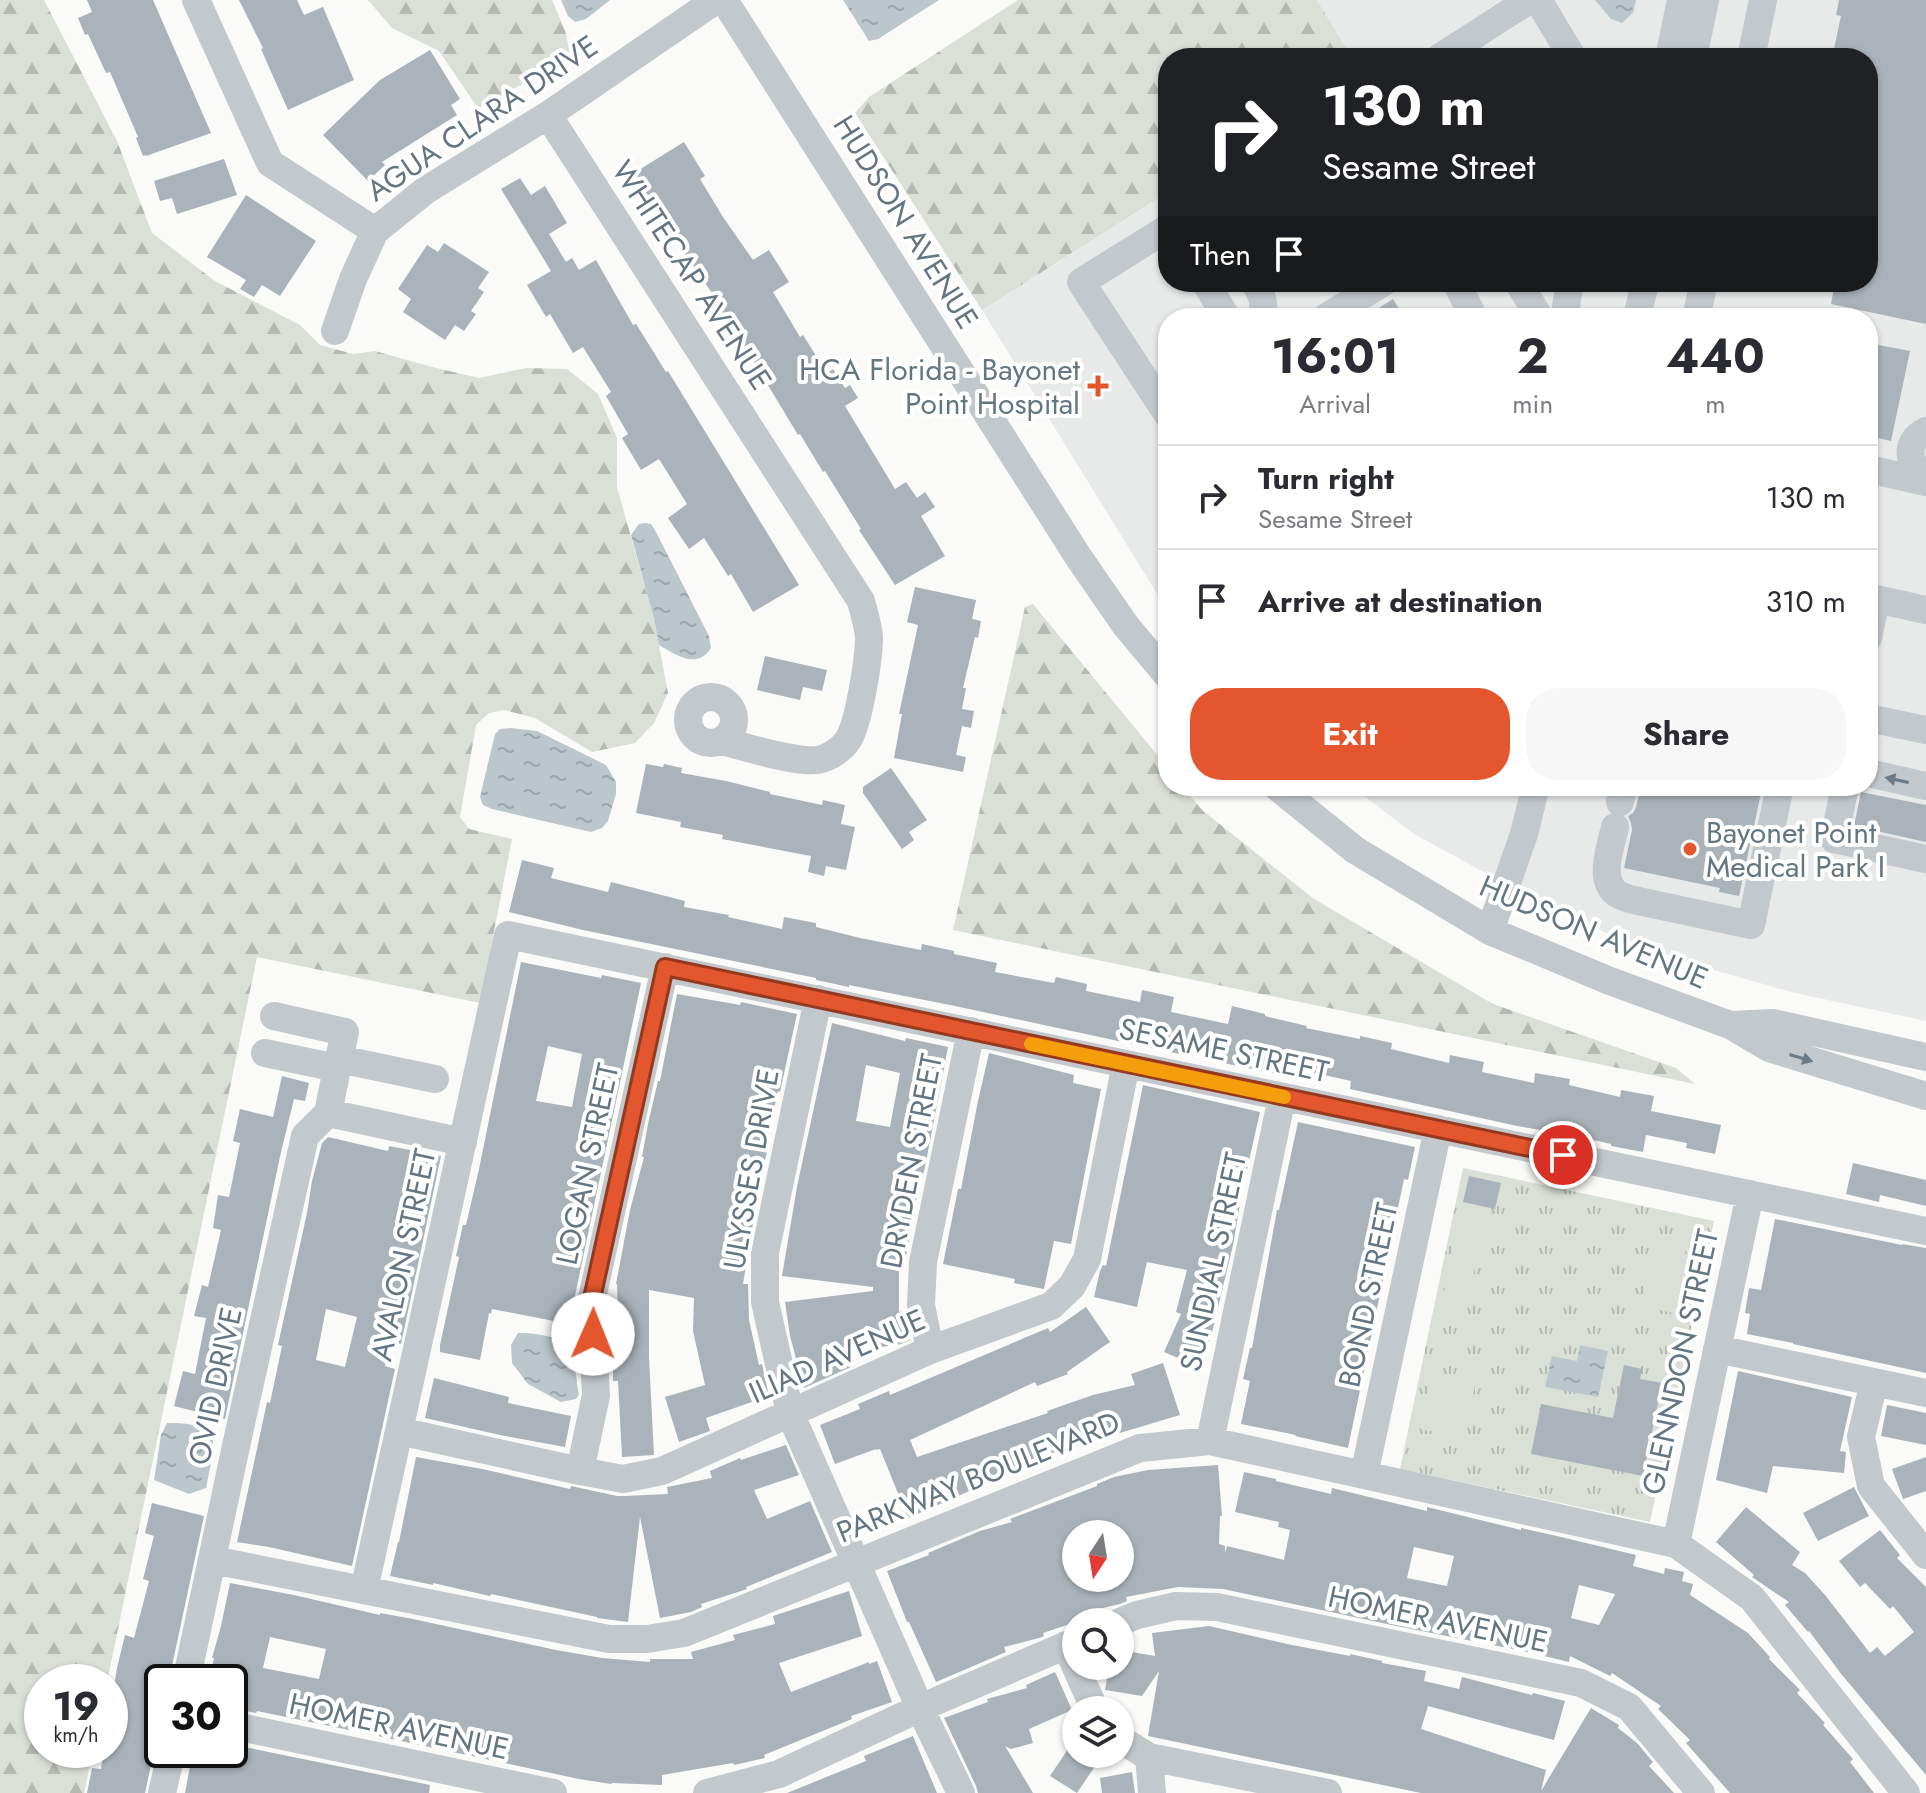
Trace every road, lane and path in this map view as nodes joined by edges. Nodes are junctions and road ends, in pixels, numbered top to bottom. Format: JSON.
{"nodes":[{"id":1,"x":196,"y":0,"type":"edge"},
{"id":2,"x":716,"y":0,"type":"edge"},
{"id":3,"x":724,"y":0,"type":"edge"},
{"id":4,"x":1529,"y":0,"type":"edge"},
{"id":5,"x":1538,"y":0,"type":"edge"},
{"id":6,"x":1681,"y":0,"type":"edge"},
{"id":7,"x":1705,"y":0,"type":"edge"},
{"id":8,"x":1763,"y":0,"type":"edge"},
{"id":9,"x":1455,"y":48,"type":"edge"},
{"id":10,"x":1567,"y":48,"type":"edge"},
{"id":11,"x":1671,"y":48,"type":"edge"},
{"id":12,"x":1695,"y":48,"type":"edge"},
{"id":13,"x":1753,"y":48,"type":"edge"},
{"id":14,"x":548,"y":115,"type":"junction"},
{"id":15,"x":375,"y":231,"type":"junction"},
{"id":16,"x":1158,"y":234,"type":"edge"},
{"id":17,"x":1368,"y":292,"type":"edge"},
{"id":18,"x":1341,"y":308,"type":"edge"},
{"id":19,"x":335,"y":331,"type":"dead end"},
{"id":20,"x":1158,"y":400,"type":"edge"},
{"id":21,"x":1926,"y":431,"type":"edge"},
{"id":22,"x":1878,"y":471,"type":"edge"},
{"id":23,"x":1926,"y":480,"type":"edge"},
{"id":24,"x":1878,"y":599,"type":"edge"},
{"id":25,"x":1926,"y":610,"type":"edge"},
{"id":26,"x":1158,"y":664,"type":"edge"},
{"id":27,"x":1878,"y":720,"type":"edge"},
{"id":28,"x":1926,"y":730,"type":"edge"},
{"id":29,"x":722,"y":741,"type":"dead end"},
{"id":30,"x":1878,"y":775,"type":"edge"},
{"id":31,"x":1926,"y":786,"type":"edge"},
{"id":32,"x":1288,"y":796,"type":"edge"},
{"id":33,"x":1534,"y":796,"type":"edge"},
{"id":34,"x":1778,"y":796,"type":"edge"},
{"id":35,"x":1843,"y":796,"type":"edge"},
{"id":36,"x":1620,"y":805,"type":"edge"},
{"id":37,"x":1926,"y":859,"type":"edge"},
{"id":38,"x":1490,"y":931,"type":"junction"},
{"id":39,"x":508,"y":935,"type":"joint"},
{"id":40,"x":665,"y":967,"type":"junction"},
{"id":41,"x":818,"y":999,"type":"junction"},
{"id":42,"x":274,"y":1016,"type":"dead end"},
{"id":43,"x":1730,"y":1025,"type":"junction"},
{"id":44,"x":971,"y":1031,"type":"junction"},
{"id":45,"x":265,"y":1053,"type":"dead end"},
{"id":46,"x":1926,"y":1057,"type":"edge"},
{"id":47,"x":338,"y":1063,"type":"junction"},
{"id":48,"x":1126,"y":1064,"type":"junction"},
{"id":49,"x":435,"y":1079,"type":"dead end"},
{"id":50,"x":1926,"y":1096,"type":"edge"},
{"id":51,"x":1282,"y":1097,"type":"junction"},
{"id":52,"x":328,"y":1113,"type":"junction"},
{"id":53,"x":1438,"y":1129,"type":"junction"},
{"id":54,"x":463,"y":1142,"type":"junction"},
{"id":55,"x":1750,"y":1194,"type":"junction"},
{"id":56,"x":1926,"y":1231,"type":"edge"},
{"id":57,"x":1717,"y":1349,"type":"junction"},
{"id":58,"x":930,"y":1350,"type":"junction"},
{"id":59,"x":1874,"y":1382,"type":"junction"},
{"id":60,"x":1926,"y":1393,"type":"edge"},
{"id":61,"x":790,"y":1413,"type":"junction"},
{"id":62,"x":399,"y":1431,"type":"junction"},
{"id":63,"x":1210,"y":1441,"type":"junction"},
{"id":64,"x":580,"y":1471,"type":"junction"},
{"id":65,"x":1364,"y":1475,"type":"junction"},
{"id":66,"x":1676,"y":1544,"type":"junction"},
{"id":67,"x":1926,"y":1555,"type":"edge"},
{"id":68,"x":213,"y":1560,"type":"junction"},
{"id":69,"x":856,"y":1563,"type":"junction"},
{"id":70,"x":364,"y":1590,"type":"junction"},
{"id":71,"x":1134,"y":1616,"type":"edge"},
{"id":72,"x":1062,"y":1647,"type":"edge"},
{"id":73,"x":190,"y":1664,"type":"edge"},
{"id":74,"x":920,"y":1708,"type":"junction"},
{"id":75,"x":248,"y":1729,"type":"edge"},
{"id":76,"x":1134,"y":1748,"type":"edge"},
{"id":77,"x":1149,"y":1757,"type":"junction"},
{"id":78,"x":168,"y":1768,"type":"edge"},
{"id":79,"x":782,"y":1783,"type":"edge"},
{"id":80,"x":162,"y":1793,"type":"edge"},
{"id":81,"x":553,"y":1793,"type":"edge"},
{"id":82,"x":707,"y":1793,"type":"edge"},
{"id":83,"x":961,"y":1793,"type":"edge"},
{"id":84,"x":1152,"y":1793,"type":"edge"},
{"id":85,"x":1328,"y":1793,"type":"edge"},
{"id":86,"x":1701,"y":1793,"type":"edge"},
{"id":87,"x":1906,"y":1793,"type":"edge"}],
"edges":[{"from":1,"to":15,"type":"street"},
{"from":2,"to":14,"type":"street","name":"AGUA CLARA DRIVE"},
{"from":3,"to":26,"type":"street","name":"HUDSON AVENUE"},
{"from":4,"to":9,"type":"street"},
{"from":5,"to":10,"type":"street"},
{"from":6,"to":11,"type":"street"},
{"from":7,"to":12,"type":"street"},
{"from":8,"to":13,"type":"street"},
{"from":14,"to":15,"type":"street","name":"AGUA CLARA DRIVE"},
{"from":14,"to":29,"type":"street","name":"WHITECAP AVENUE"},
{"from":15,"to":19,"type":"street","name":"AGUA CLARA DRIVE"},
{"from":16,"to":20,"type":"street"},
{"from":17,"to":18,"type":"street"},
{"from":21,"to":23,"type":"street"},
{"from":22,"to":23,"type":"street"},
{"from":24,"to":25,"type":"street"},
{"from":27,"to":28,"type":"street"},
{"from":31,"to":30,"type":"street","one_way":true},
{"from":32,"to":38,"type":"street","name":"HUDSON AVENUE"},
{"from":33,"to":38,"type":"street"},
{"from":34,"to":36,"type":"street"},
{"from":35,"to":37,"type":"street"},
{"from":38,"to":43,"type":"street","name":"HUDSON AVENUE"},
{"from":39,"to":40,"type":"street","name":"SESAME STREET"},
{"from":39,"to":54,"type":"street","name":"AVALON STREET"},
{"from":40,"to":41,"type":"street","name":"SESAME STREET"},
{"from":40,"to":64,"type":"street","name":"LOGAN STREET"},
{"from":41,"to":44,"type":"street","name":"SESAME STREET"},
{"from":41,"to":61,"type":"street","name":"ULYSSES DRIVE"},
{"from":42,"to":47,"type":"street"},
{"from":43,"to":46,"type":"street","name":"HUDSON AVENUE"},
{"from":43,"to":50,"type":"street","name":"HUDSON AVENUE","one_way":true},
{"from":44,"to":48,"type":"street","name":"SESAME STREET"},
{"from":44,"to":58,"type":"street","name":"DRYDEN STREET"},
{"from":45,"to":47,"type":"street"},
{"from":47,"to":49,"type":"street"},
{"from":47,"to":52,"type":"street"},
{"from":48,"to":51,"type":"street","name":"SESAME STREET"},
{"from":48,"to":58,"type":"street","name":"ILIAD AVENUE"},
{"from":51,"to":53,"type":"street","name":"SESAME STREET"},
{"from":51,"to":63,"type":"street","name":"SUNDIAL STREET"},
{"from":52,"to":54,"type":"street"},
{"from":52,"to":68,"type":"street","name":"OVID DRIVE"},
{"from":53,"to":55,"type":"street","name":"SESAME STREET"},
{"from":53,"to":65,"type":"street","name":"BOND STREET"},
{"from":54,"to":62,"type":"street","name":"AVALON STREET"},
{"from":55,"to":56,"type":"street","name":"SESAME STREET"},
{"from":55,"to":57,"type":"street","name":"GLENNDON STREET"},
{"from":57,"to":59,"type":"street"},
{"from":57,"to":66,"type":"street","name":"GLENNDON STREET"},
{"from":58,"to":61,"type":"street","name":"ILIAD AVENUE"},
{"from":59,"to":60,"type":"street"},
{"from":59,"to":67,"type":"street"},
{"from":61,"to":64,"type":"street","name":"ILIAD AVENUE"},
{"from":61,"to":69,"type":"street","name":"ULYSSES DRIVE"},
{"from":62,"to":64,"type":"street","name":"ILIAD AVENUE"},
{"from":62,"to":70,"type":"street","name":"AVALON STREET"},
{"from":63,"to":65,"type":"street","name":"PARKWAY BOULEVARD"},
{"from":63,"to":69,"type":"street","name":"PARKWAY BOULEVARD"},
{"from":65,"to":66,"type":"street","name":"PARKWAY BOULEVARD"},
{"from":66,"to":87,"type":"street","name":"PARKWAY BOULEVARD"},
{"from":68,"to":70,"type":"street","name":"PARKWAY BOULEVARD"},
{"from":68,"to":73,"type":"street","name":"OVID DRIVE"},
{"from":69,"to":70,"type":"street","name":"PARKWAY BOULEVARD"},
{"from":69,"to":74,"type":"street","name":"ULYSSES DRIVE"},
{"from":71,"to":86,"type":"street","name":"HOMER AVENUE"},
{"from":72,"to":74,"type":"street"},
{"from":74,"to":79,"type":"street"},
{"from":74,"to":83,"type":"street","name":"ULYSSES DRIVE"},
{"from":75,"to":81,"type":"street","name":"HOMER AVENUE"},
{"from":76,"to":77,"type":"street"},
{"from":77,"to":84,"type":"street"},
{"from":77,"to":85,"type":"street"},
{"from":78,"to":80,"type":"street"},
{"from":79,"to":82,"type":"street"}]}
